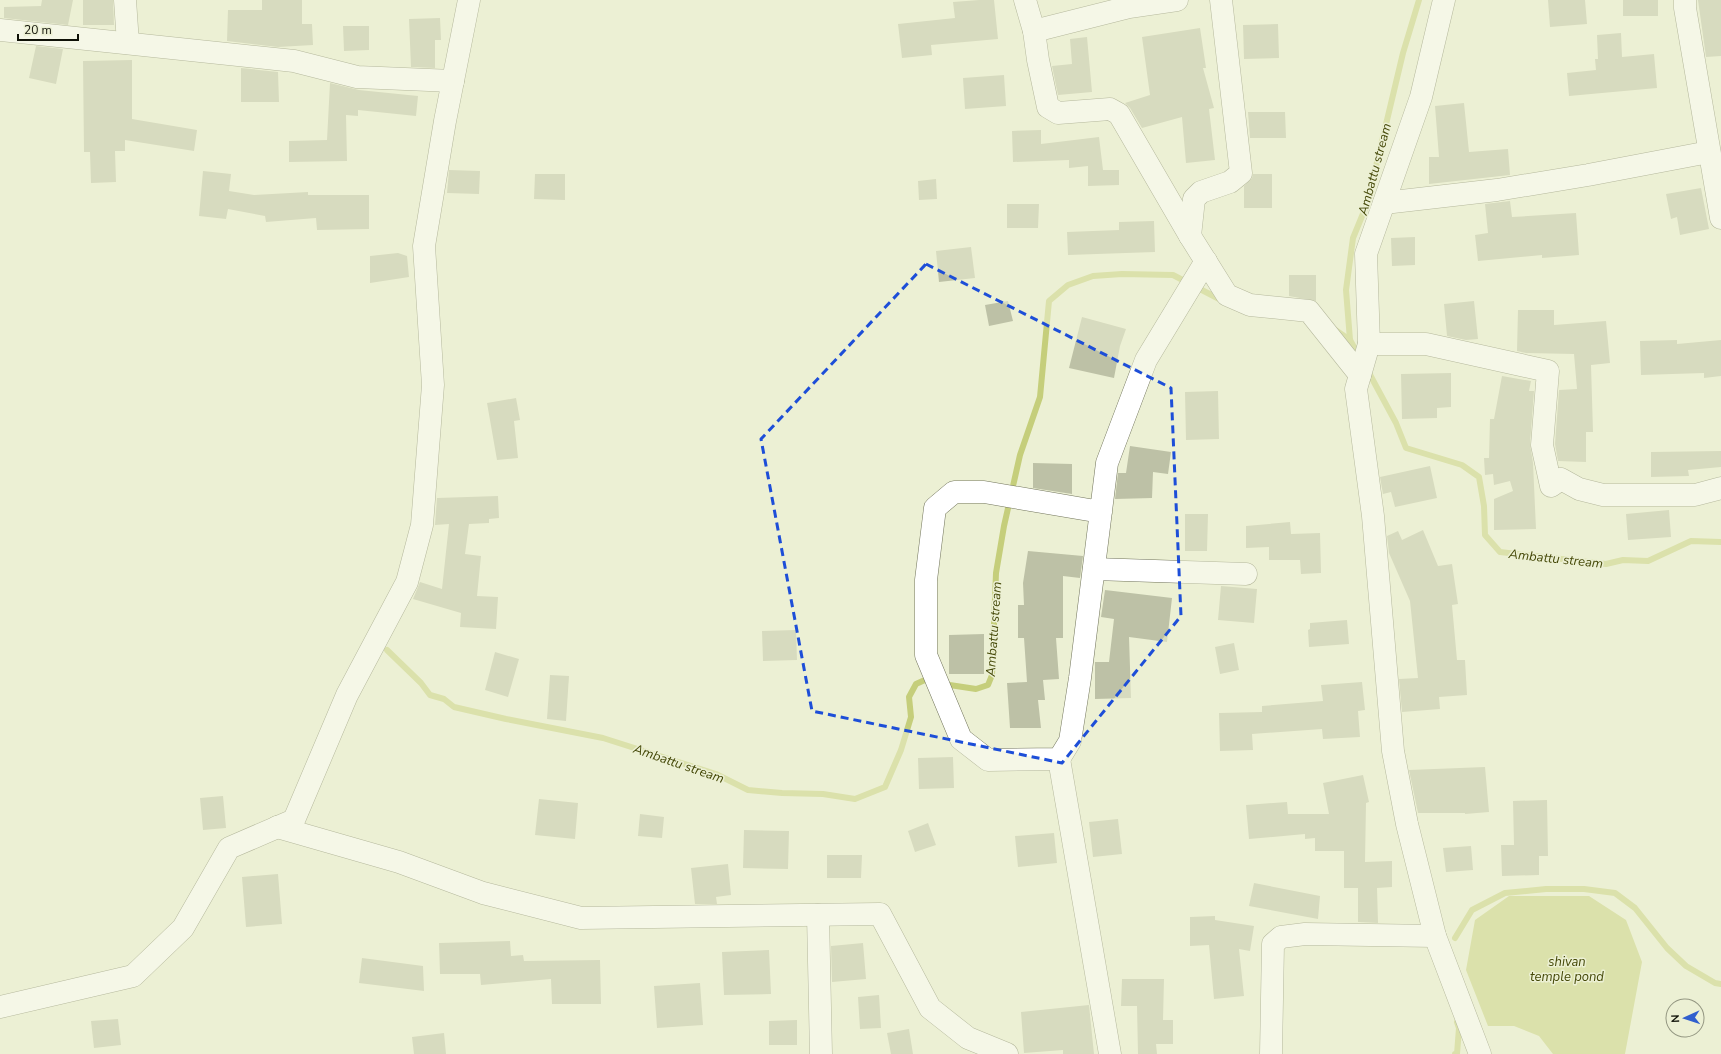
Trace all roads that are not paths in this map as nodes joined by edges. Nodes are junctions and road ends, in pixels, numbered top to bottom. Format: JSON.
{"nodes":[{"id":1,"x":125,"y":0,"type":"edge"},
{"id":2,"x":470,"y":0,"type":"edge"},
{"id":3,"x":1025,"y":0,"type":"edge"},
{"id":4,"x":1177,"y":0,"type":"edge"},
{"id":5,"x":1221,"y":0,"type":"edge"},
{"id":6,"x":1444,"y":0,"type":"edge"},
{"id":7,"x":1685,"y":0,"type":"edge"},
{"id":8,"x":0,"y":30,"type":"edge"},
{"id":9,"x":1034,"y":31,"type":"junction"},
{"id":10,"x":128,"y":43,"type":"junction"},
{"id":11,"x":453,"y":81,"type":"junction"},
{"id":12,"x":1709,"y":152,"type":"junction"},
{"id":13,"x":1384,"y":202,"type":"junction"},
{"id":14,"x":1721,"y":218,"type":"edge"},
{"id":15,"x":1190,"y":236,"type":"junction"},
{"id":16,"x":1198,"y":275,"type":"junction"},
{"id":17,"x":1369,"y":346,"type":"junction"},
{"id":18,"x":1360,"y":374,"type":"junction"},
{"id":19,"x":1721,"y":488,"type":"edge"},
{"id":20,"x":1101,"y":512,"type":"junction"},
{"id":21,"x":1094,"y":569,"type":"junction"},
{"id":22,"x":1246,"y":574,"type":"dead end"},
{"id":23,"x":1059,"y":759,"type":"junction"},
{"id":24,"x":277,"y":827,"type":"junction"},
{"id":25,"x":818,"y":915,"type":"junction"},
{"id":26,"x":1435,"y":936,"type":"junction"},
{"id":27,"x":0,"y":1008,"type":"edge"},
{"id":28,"x":821,"y":1054,"type":"edge"},
{"id":29,"x":1007,"y":1054,"type":"edge"},
{"id":30,"x":1110,"y":1054,"type":"edge"},
{"id":31,"x":1271,"y":1054,"type":"edge"},
{"id":32,"x":1480,"y":1054,"type":"edge"}],
"edges":[{"from":1,"to":10,"type":"street"},
{"from":2,"to":11,"type":"street"},
{"from":3,"to":9,"type":"street"},
{"from":4,"to":9,"type":"street"},
{"from":5,"to":15,"type":"street"},
{"from":6,"to":13,"type":"street"},
{"from":7,"to":12,"type":"street"},
{"from":8,"to":10,"type":"street"},
{"from":9,"to":15,"type":"street"},
{"from":10,"to":11,"type":"street"},
{"from":11,"to":24,"type":"street"},
{"from":12,"to":13,"type":"street"},
{"from":12,"to":14,"type":"street"},
{"from":13,"to":17,"type":"street"},
{"from":15,"to":16,"type":"street"},
{"from":16,"to":18,"type":"street"},
{"from":16,"to":20,"type":"street"},
{"from":17,"to":18,"type":"street"},
{"from":17,"to":19,"type":"street"},
{"from":18,"to":26,"type":"street"},
{"from":20,"to":21,"type":"street"},
{"from":20,"to":23,"type":"street"},
{"from":21,"to":22,"type":"street"},
{"from":21,"to":23,"type":"street"},
{"from":23,"to":30,"type":"street"},
{"from":24,"to":25,"type":"street"},
{"from":24,"to":27,"type":"street"},
{"from":25,"to":28,"type":"street"},
{"from":25,"to":29,"type":"street"},
{"from":26,"to":31,"type":"street"},
{"from":26,"to":32,"type":"street"}]}
